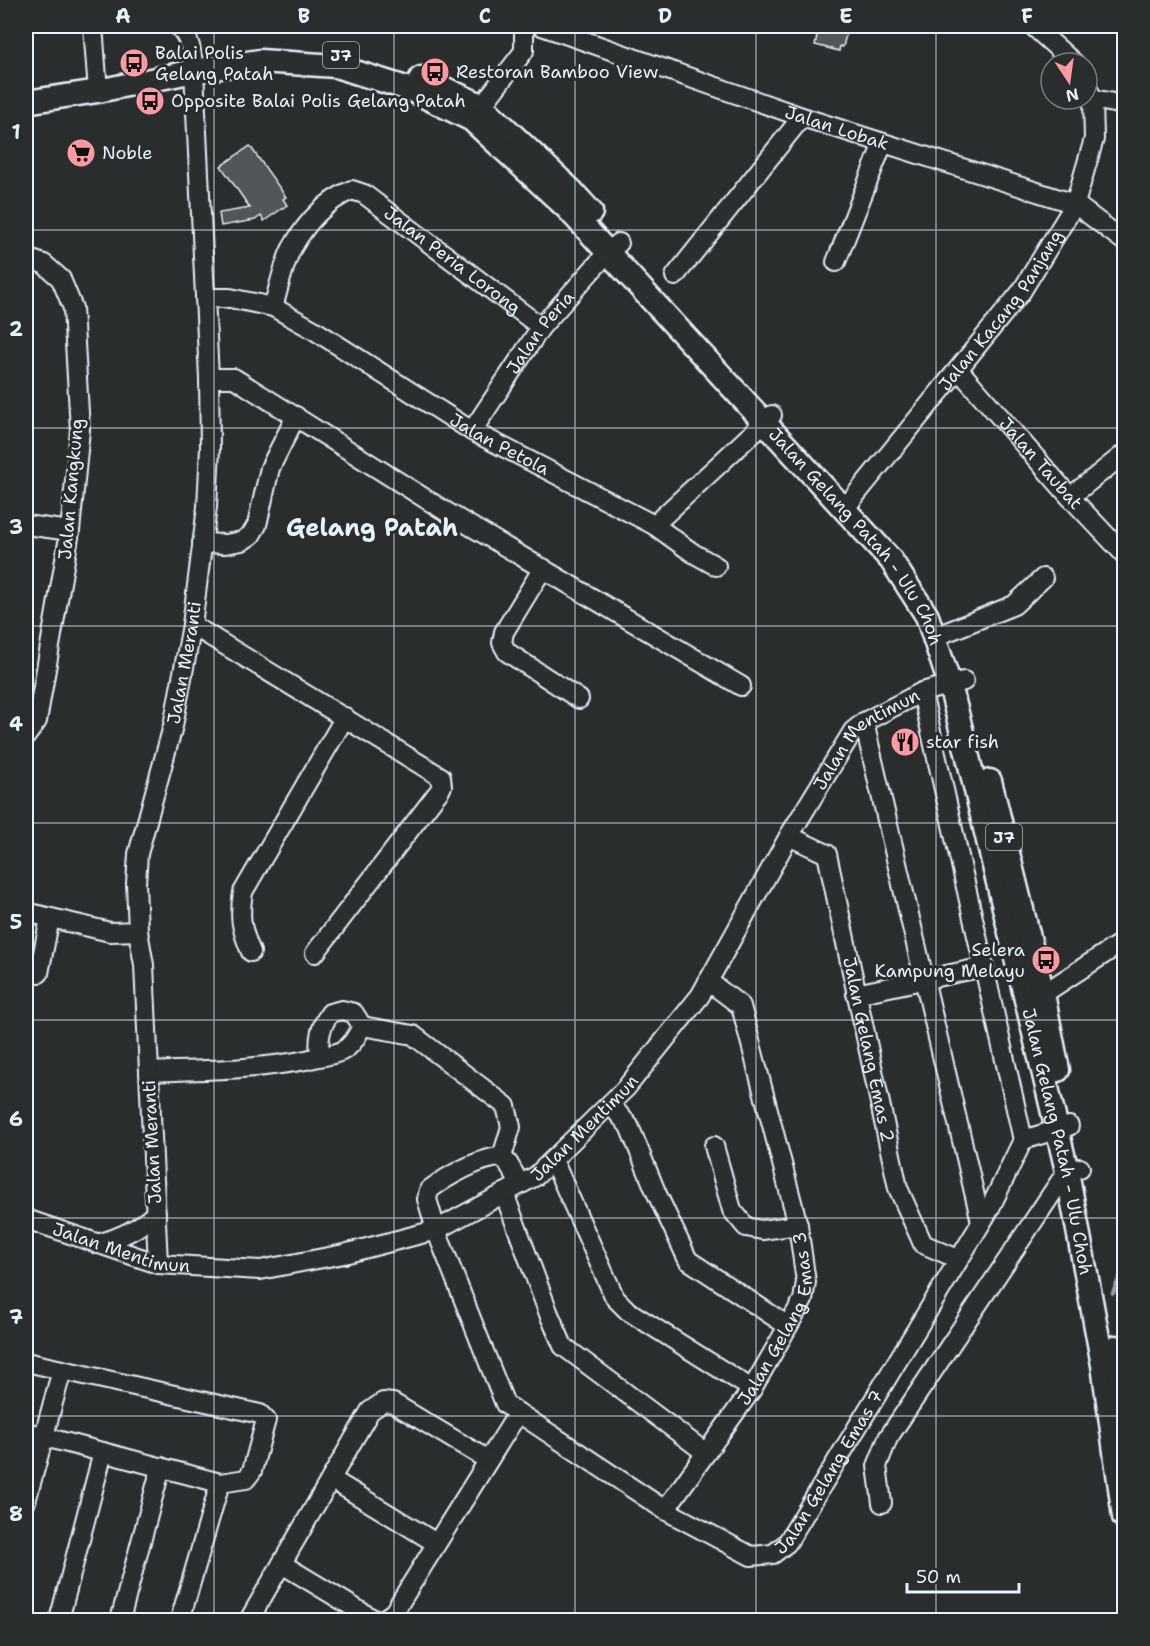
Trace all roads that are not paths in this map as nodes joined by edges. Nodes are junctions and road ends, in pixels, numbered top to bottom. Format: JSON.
{"nodes":[{"id":1,"x":93,"y":26,"type":"edge"},
{"id":2,"x":178,"y":26,"type":"edge"},
{"id":3,"x":524,"y":26,"type":"edge"},
{"id":4,"x":542,"y":26,"type":"edge"},
{"id":5,"x":1033,"y":26,"type":"edge"},
{"id":6,"x":1061,"y":51,"type":"edge"},
{"id":7,"x":193,"y":64,"type":"junction"},
{"id":8,"x":98,"y":86,"type":"junction"},
{"id":9,"x":26,"y":90,"type":"edge"},
{"id":10,"x":1099,"y":96,"type":"edge"},
{"id":11,"x":26,"y":102,"type":"edge"},
{"id":12,"x":1125,"y":105,"type":"edge"},
{"id":13,"x":1092,"y":111,"type":"edge"},
{"id":14,"x":476,"y":113,"type":"junction"},
{"id":15,"x":802,"y":117,"type":"junction"},
{"id":16,"x":883,"y":143,"type":"junction"},
{"id":17,"x":1075,"y":204,"type":"junction"},
{"id":18,"x":1125,"y":241,"type":"edge"},
{"id":19,"x":614,"y":247,"type":"junction"},
{"id":20,"x":26,"y":258,"type":"edge"},
{"id":21,"x":836,"y":262,"type":"dead end"},
{"id":22,"x":675,"y":276,"type":"dead end"},
{"id":23,"x":205,"y":298,"type":"junction"},
{"id":24,"x":273,"y":307,"type":"junction"},
{"id":25,"x":541,"y":327,"type":"junction"},
{"id":26,"x":959,"y":370,"type":"junction"},
{"id":27,"x":209,"y":378,"type":"junction"},
{"id":28,"x":297,"y":416,"type":"junction"},
{"id":29,"x":768,"y":419,"type":"junction"},
{"id":30,"x":472,"y":431,"type":"junction"},
{"id":31,"x":1125,"y":454,"type":"edge"},
{"id":32,"x":1070,"y":497,"type":"junction"},
{"id":33,"x":849,"y":504,"type":"junction"},
{"id":34,"x":26,"y":525,"type":"edge"},
{"id":35,"x":654,"y":525,"type":"junction"},
{"id":36,"x":70,"y":531,"type":"junction"},
{"id":37,"x":202,"y":543,"type":"junction"},
{"id":38,"x":1125,"y":554,"type":"edge"},
{"id":39,"x":716,"y":566,"type":"dead end"},
{"id":40,"x":543,"y":568,"type":"junction"},
{"id":41,"x":1043,"y":578,"type":"dead end"},
{"id":42,"x":192,"y":625,"type":"junction"},
{"id":43,"x":947,"y":632,"type":"junction"},
{"id":44,"x":957,"y":683,"type":"junction"},
{"id":45,"x":741,"y":686,"type":"dead end"},
{"id":46,"x":922,"y":692,"type":"junction"},
{"id":47,"x":579,"y":699,"type":"dead end"},
{"id":48,"x":345,"y":717,"type":"junction"},
{"id":49,"x":864,"y":722,"type":"junction"},
{"id":50,"x":26,"y":736,"type":"edge"},
{"id":51,"x":789,"y":836,"type":"junction"},
{"id":52,"x":26,"y":912,"type":"edge"},
{"id":53,"x":50,"y":918,"type":"junction"},
{"id":54,"x":138,"y":931,"type":"junction"},
{"id":55,"x":1125,"y":940,"type":"edge"},
{"id":56,"x":251,"y":952,"type":"dead end"},
{"id":57,"x":315,"y":953,"type":"dead end"},
{"id":58,"x":984,"y":967,"type":"junction"},
{"id":59,"x":39,"y":973,"type":"dead end"},
{"id":60,"x":924,"y":980,"type":"junction"},
{"id":61,"x":708,"y":981,"type":"junction"},
{"id":62,"x":856,"y":994,"type":"junction"},
{"id":63,"x":1035,"y":995,"type":"junction"},
{"id":64,"x":362,"y":1026,"type":"junction"},
{"id":65,"x":320,"y":1057,"type":"junction"},
{"id":66,"x":149,"y":1072,"type":"junction"},
{"id":67,"x":610,"y":1104,"type":"junction"},
{"id":68,"x":1063,"y":1127,"type":"junction"},
{"id":69,"x":1023,"y":1140,"type":"junction"},
{"id":70,"x":714,"y":1146,"type":"dead end"},
{"id":71,"x":502,"y":1157,"type":"junction"},
{"id":72,"x":553,"y":1160,"type":"junction"},
{"id":73,"x":1074,"y":1170,"type":"junction"},
{"id":74,"x":512,"y":1189,"type":"junction"},
{"id":75,"x":156,"y":1213,"type":"junction"},
{"id":76,"x":26,"y":1219,"type":"edge"},
{"id":77,"x":981,"y":1222,"type":"junction"},
{"id":78,"x":798,"y":1225,"type":"junction"},
{"id":79,"x":436,"y":1230,"type":"junction"},
{"id":80,"x":97,"y":1244,"type":"junction"},
{"id":81,"x":958,"y":1259,"type":"junction"},
{"id":82,"x":158,"y":1264,"type":"junction"},
{"id":83,"x":788,"y":1326,"type":"junction"},
{"id":84,"x":26,"y":1362,"type":"edge"},
{"id":85,"x":62,"y":1370,"type":"junction"},
{"id":86,"x":752,"y":1389,"type":"junction"},
{"id":87,"x":1125,"y":1397,"type":"edge"},
{"id":88,"x":518,"y":1413,"type":"junction"},
{"id":89,"x":34,"y":1434,"type":"edge"},
{"id":90,"x":103,"y":1452,"type":"junction"},
{"id":91,"x":706,"y":1453,"type":"junction"},
{"id":92,"x":488,"y":1461,"type":"junction"},
{"id":93,"x":161,"y":1467,"type":"junction"},
{"id":94,"x":331,"y":1479,"type":"junction"},
{"id":95,"x":220,"y":1483,"type":"junction"},
{"id":96,"x":1123,"y":1496,"type":"edge"},
{"id":97,"x":26,"y":1501,"type":"edge"},
{"id":98,"x":882,"y":1503,"type":"dead end"},
{"id":99,"x":665,"y":1510,"type":"junction"},
{"id":100,"x":436,"y":1543,"type":"junction"},
{"id":101,"x":282,"y":1564,"type":"junction"},
{"id":102,"x":356,"y":1616,"type":"edge"},
{"id":103,"x":59,"y":1620,"type":"edge"},
{"id":104,"x":120,"y":1620,"type":"edge"},
{"id":105,"x":180,"y":1620,"type":"edge"},
{"id":106,"x":249,"y":1620,"type":"edge"}],
"edges":[{"from":1,"to":8,"type":"street"},
{"from":2,"to":7,"type":"street","name":"Jalan Meranti"},
{"from":3,"to":14,"type":"street"},
{"from":4,"to":15,"type":"street","name":"Jalan Lobak"},
{"from":5,"to":6,"type":"street"},
{"from":7,"to":8,"type":"main road","name":"Jalan Gelang Patah - Ulu Choh","number":"J7"},
{"from":7,"to":14,"type":"main road","name":"Jalan Gelang Patah - Ulu Choh","number":"J7"},
{"from":7,"to":23,"type":"street","name":"Jalan Meranti"},
{"from":8,"to":9,"type":"main road","name":"Jalan Gelang Patah - Ulu Choh","number":"J7"},
{"from":8,"to":11,"type":"main road","name":"Jalan Gelang Patah - Ulu Choh","number":"J7"},
{"from":10,"to":12,"type":"street"},
{"from":13,"to":17,"type":"street","name":"Jalan Kacang Panjang"},
{"from":14,"to":19,"type":"main road","name":"Jalan Gelang Patah - Ulu Choh","number":"J7"},
{"from":15,"to":16,"type":"street","name":"Jalan Lobak"},
{"from":15,"to":22,"type":"street"},
{"from":16,"to":17,"type":"street","name":"Jalan Lobak"},
{"from":16,"to":21,"type":"street"},
{"from":17,"to":18,"type":"street","name":"Jalan Lobak"},
{"from":17,"to":26,"type":"street","name":"Jalan Kacang Panjang"},
{"from":19,"to":25,"type":"street","name":"Jalan Peria"},
{"from":19,"to":29,"type":"main road","name":"Jalan Gelang Patah - Ulu Choh","number":"J7"},
{"from":20,"to":36,"type":"street","name":"Jalan Kangkung"},
{"from":23,"to":24,"type":"street","name":"Jalan Petola"},
{"from":23,"to":27,"type":"street","name":"Jalan Meranti"},
{"from":24,"to":25,"type":"street","name":"Jalan Peria Lorong"},
{"from":24,"to":30,"type":"street","name":"Jalan Petola"},
{"from":25,"to":30,"type":"street","name":"Jalan Peria"},
{"from":26,"to":32,"type":"street","name":"Jalan Taubat"},
{"from":26,"to":33,"type":"street","name":"Jalan Kacang Panjang"},
{"from":27,"to":28,"type":"street"},
{"from":27,"to":37,"type":"street","name":"Jalan Meranti"},
{"from":28,"to":37,"type":"street"},
{"from":28,"to":40,"type":"street"},
{"from":29,"to":33,"type":"main road","name":"Jalan Gelang Patah - Ulu Choh","number":"J7"},
{"from":29,"to":35,"type":"street"},
{"from":30,"to":35,"type":"street","name":"Jalan Petola"},
{"from":31,"to":32,"type":"street"},
{"from":32,"to":38,"type":"street","name":"Jalan Taubat"},
{"from":33,"to":43,"type":"main road","name":"Jalan Gelang Patah - Ulu Choh","number":"J7"},
{"from":33,"to":44,"type":"main road","name":"Jalan Gelang Patah - Ulu Choh","number":"J7"},
{"from":34,"to":36,"type":"street"},
{"from":35,"to":39,"type":"street","name":"Jalan Petola"},
{"from":36,"to":50,"type":"street","name":"Jalan Kangkung"},
{"from":37,"to":42,"type":"street","name":"Jalan Meranti"},
{"from":40,"to":45,"type":"street"},
{"from":40,"to":47,"type":"street"},
{"from":41,"to":43,"type":"street"},
{"from":42,"to":48,"type":"street"},
{"from":42,"to":54,"type":"street","name":"Jalan Meranti"},
{"from":43,"to":44,"type":"main road","name":"Jalan Gelang Patah - Ulu Choh","number":"J7"},
{"from":44,"to":46,"type":"street","name":"Jalan Mentimun"},
{"from":44,"to":63,"type":"main road","name":"Jalan Gelang Patah - Ulu Choh","number":"J7"},
{"from":46,"to":49,"type":"street","name":"Jalan Mentimun"},
{"from":46,"to":58,"type":"street"},
{"from":48,"to":56,"type":"street"},
{"from":48,"to":57,"type":"street"},
{"from":49,"to":51,"type":"street","name":"Jalan Mentimun"},
{"from":49,"to":60,"type":"street"},
{"from":51,"to":61,"type":"street","name":"Jalan Mentimun"},
{"from":51,"to":62,"type":"street","name":"Jalan Gelang Emas 2"},
{"from":52,"to":53,"type":"street"},
{"from":53,"to":54,"type":"street"},
{"from":53,"to":59,"type":"street"},
{"from":54,"to":66,"type":"street","name":"Jalan Meranti"},
{"from":55,"to":63,"type":"street"},
{"from":58,"to":60,"type":"street"},
{"from":58,"to":69,"type":"street"},
{"from":60,"to":62,"type":"street"},
{"from":60,"to":77,"type":"street"},
{"from":61,"to":67,"type":"street","name":"Jalan Mentimun"},
{"from":61,"to":78,"type":"street","name":"Jalan Gelang Emas 3"},
{"from":62,"to":81,"type":"street","name":"Jalan Gelang Emas 2"},
{"from":63,"to":68,"type":"main road","name":"Jalan Gelang Patah - Ulu Choh","number":"J7"},
{"from":64,"to":65,"type":"street"},
{"from":64,"to":65,"type":"street"},
{"from":64,"to":71,"type":"street"},
{"from":65,"to":66,"type":"street"},
{"from":66,"to":75,"type":"street","name":"Jalan Meranti"},
{"from":67,"to":72,"type":"street","name":"Jalan Mentimun"},
{"from":67,"to":83,"type":"street"},
{"from":68,"to":69,"type":"street"},
{"from":68,"to":73,"type":"main road","name":"Jalan Gelang Patah - Ulu Choh","number":"J7"},
{"from":69,"to":77,"type":"street","name":"Jalan Gelang Emas 7"},
{"from":70,"to":78,"type":"street"},
{"from":71,"to":74,"type":"street"},
{"from":71,"to":79,"type":"street","name":"Jalan Gelang Emas 7"},
{"from":72,"to":74,"type":"street","name":"Jalan Mentimun"},
{"from":72,"to":86,"type":"street"},
{"from":73,"to":87,"type":"main road","name":"Jalan Gelang Patah - Ulu Choh","number":"J7"},
{"from":73,"to":96,"type":"main road","name":"Jalan Gelang Patah - Ulu Choh","number":"J7"},
{"from":73,"to":98,"type":"street"},
{"from":74,"to":79,"type":"street","name":"Jalan Mentimun"},
{"from":74,"to":91,"type":"street"},
{"from":75,"to":80,"type":"street"},
{"from":75,"to":82,"type":"street","name":"Jalan Meranti"},
{"from":76,"to":80,"type":"street","name":"Jalan Mentimun"},
{"from":77,"to":81,"type":"street","name":"Jalan Gelang Emas 7"},
{"from":78,"to":83,"type":"street","name":"Jalan Gelang Emas 3"},
{"from":79,"to":82,"type":"street","name":"Jalan Mentimun"},
{"from":79,"to":88,"type":"street","name":"Jalan Gelang Emas 7"},
{"from":80,"to":82,"type":"street","name":"Jalan Mentimun"},
{"from":81,"to":99,"type":"street","name":"Jalan Gelang Emas 7"},
{"from":83,"to":86,"type":"street","name":"Jalan Gelang Emas 3"},
{"from":84,"to":85,"type":"street"},
{"from":85,"to":89,"type":"street"},
{"from":85,"to":95,"type":"street"},
{"from":86,"to":91,"type":"street","name":"Jalan Gelang Emas 3"},
{"from":88,"to":92,"type":"street"},
{"from":88,"to":99,"type":"street","name":"Jalan Gelang Emas 7"},
{"from":89,"to":90,"type":"street"},
{"from":89,"to":97,"type":"street"},
{"from":90,"to":93,"type":"street"},
{"from":90,"to":103,"type":"street"},
{"from":91,"to":99,"type":"street","name":"Jalan Gelang Emas 3"},
{"from":92,"to":94,"type":"street"},
{"from":92,"to":100,"type":"street"},
{"from":93,"to":95,"type":"street"},
{"from":93,"to":104,"type":"street"},
{"from":94,"to":100,"type":"street"},
{"from":94,"to":101,"type":"street"},
{"from":95,"to":105,"type":"street"},
{"from":100,"to":102,"type":"street"},
{"from":101,"to":102,"type":"street"},
{"from":101,"to":106,"type":"street"}]}
